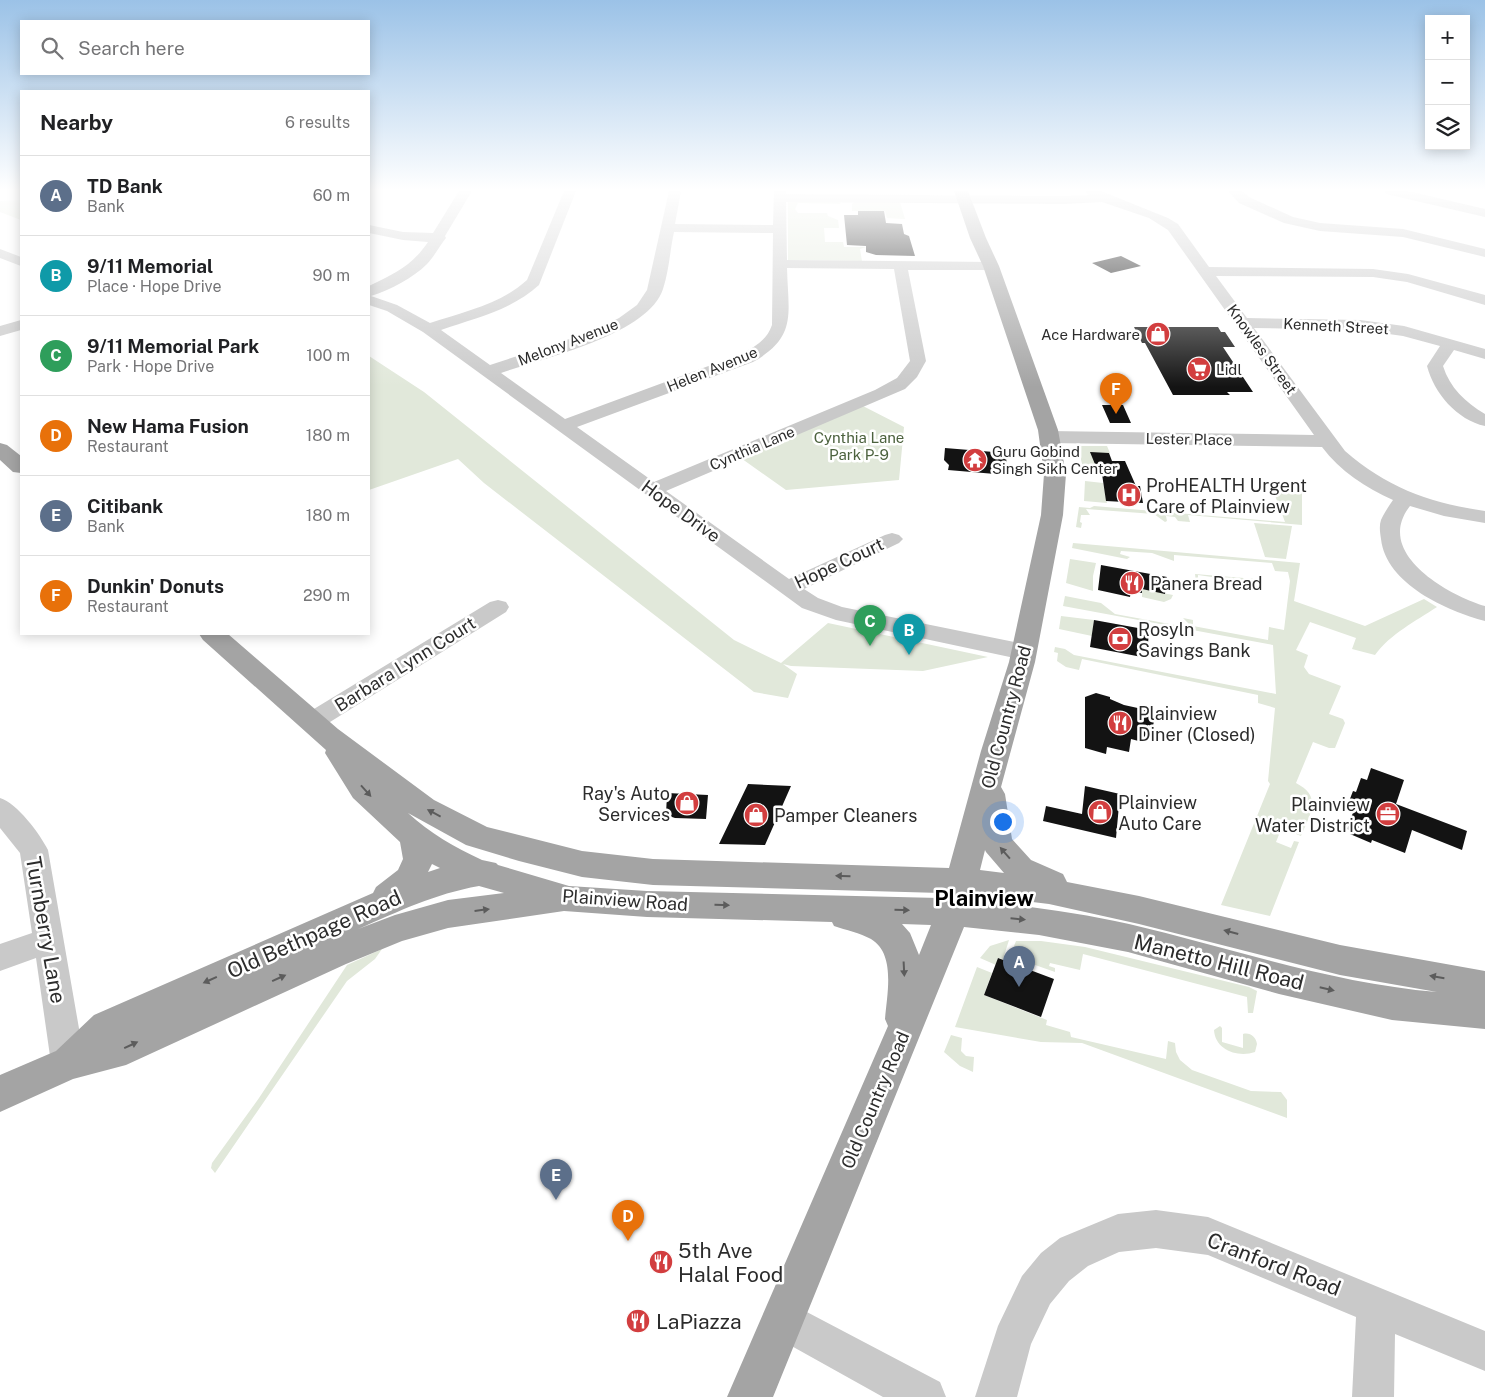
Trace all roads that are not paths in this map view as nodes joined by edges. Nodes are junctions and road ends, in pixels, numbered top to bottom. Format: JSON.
{"nodes":[{"id":1,"x":7,"y":256,"type":"edge"},
{"id":2,"x":426,"y":256,"type":"edge"},
{"id":3,"x":545,"y":256,"type":"edge"},
{"id":4,"x":663,"y":256,"type":"edge"},
{"id":5,"x":780,"y":256,"type":"edge"},
{"id":6,"x":986,"y":256,"type":"edge"},
{"id":7,"x":1195,"y":256,"type":"edge"},
{"id":8,"x":20,"y":262,"type":"edge"},
{"id":9,"x":780,"y":264,"type":"junction"},
{"id":10,"x":900,"y":265,"type":"junction"},
{"id":11,"x":991,"y":266,"type":"junction"},
{"id":12,"x":1206,"y":271,"type":"junction"},
{"id":13,"x":370,"y":291,"type":"edge"},
{"id":14,"x":370,"y":300,"type":"edge"},
{"id":15,"x":1485,"y":300,"type":"edge"},
{"id":16,"x":1244,"y":323,"type":"junction"},
{"id":17,"x":20,"y":325,"type":"edge"},
{"id":18,"x":429,"y":329,"type":"junction"},
{"id":19,"x":0,"y":331,"type":"edge"},
{"id":20,"x":1450,"y":344,"type":"junction"},
{"id":21,"x":1485,"y":354,"type":"edge"},
{"id":22,"x":488,"y":371,"type":"junction"},
{"id":23,"x":1485,"y":421,"type":"edge"},
{"id":24,"x":564,"y":426,"type":"junction"},
{"id":25,"x":1049,"y":437,"type":"junction"},
{"id":26,"x":1328,"y":441,"type":"junction"},
{"id":27,"x":0,"y":449,"type":"edge"},
{"id":28,"x":20,"y":466,"type":"edge"},
{"id":29,"x":652,"y":490,"type":"junction"},
{"id":30,"x":1405,"y":500,"type":"junction"},
{"id":31,"x":1485,"y":517,"type":"edge"},
{"id":32,"x":892,"y":539,"type":"dead end"},
{"id":33,"x":786,"y":588,"type":"junction"},
{"id":34,"x":498,"y":607,"type":"dead end"},
{"id":35,"x":1485,"y":614,"type":"edge"},
{"id":36,"x":213,"y":635,"type":"edge"},
{"id":37,"x":1024,"y":652,"type":"junction"},
{"id":38,"x":320,"y":729,"type":"junction"},
{"id":39,"x":988,"y":779,"type":"junction"},
{"id":40,"x":0,"y":808,"type":"edge"},
{"id":41,"x":477,"y":836,"type":"junction"},
{"id":42,"x":414,"y":837,"type":"junction"},
{"id":43,"x":582,"y":864,"type":"junction"},
{"id":44,"x":653,"y":872,"type":"junction"},
{"id":45,"x":479,"y":873,"type":"junction"},
{"id":46,"x":957,"y":896,"type":"junction"},
{"id":47,"x":569,"y":899,"type":"junction"},
{"id":48,"x":1093,"y":900,"type":"junction"},
{"id":49,"x":647,"y":904,"type":"junction"},
{"id":50,"x":815,"y":908,"type":"junction"},
{"id":51,"x":380,"y":920,"type":"junction"},
{"id":52,"x":48,"y":940,"type":"junction"},
{"id":53,"x":1278,"y":944,"type":"junction"},
{"id":54,"x":0,"y":958,"type":"edge"},
{"id":55,"x":1279,"y":979,"type":"junction"},
{"id":56,"x":1485,"y":986,"type":"edge"},
{"id":57,"x":1485,"y":1013,"type":"edge"},
{"id":58,"x":903,"y":1034,"type":"junction"},
{"id":59,"x":68,"y":1063,"type":"junction"},
{"id":60,"x":0,"y":1094,"type":"edge"},
{"id":61,"x":1376,"y":1305,"type":"junction"},
{"id":62,"x":784,"y":1320,"type":"junction"},
{"id":63,"x":1485,"y":1352,"type":"edge"},
{"id":64,"x":750,"y":1397,"type":"edge"},
{"id":65,"x":925,"y":1397,"type":"edge"},
{"id":66,"x":996,"y":1397,"type":"edge"},
{"id":67,"x":1373,"y":1397,"type":"edge"}],
"edges":[{"from":1,"to":8,"type":"street"},
{"from":2,"to":13,"type":"street"},
{"from":3,"to":18,"type":"street"},
{"from":4,"to":22,"type":"street","name":"Melony Avenue"},
{"from":5,"to":9,"type":"street","name":"Helen Avenue"},
{"from":6,"to":11,"type":"main road","name":"Old Country Road"},
{"from":7,"to":12,"type":"street","name":"Knowles Street"},
{"from":9,"to":10,"type":"street"},
{"from":9,"to":24,"type":"street","name":"Helen Avenue"},
{"from":10,"to":11,"type":"street"},
{"from":10,"to":29,"type":"street","name":"Cynthia Lane"},
{"from":11,"to":25,"type":"main road","name":"Old Country Road"},
{"from":12,"to":15,"type":"street"},
{"from":12,"to":16,"type":"street","name":"Knowles Street"},
{"from":14,"to":18,"type":"street","name":"Hope Drive"},
{"from":16,"to":20,"type":"street","name":"Kenneth Street"},
{"from":16,"to":26,"type":"street","name":"Knowles Street"},
{"from":17,"to":19,"type":"street"},
{"from":18,"to":22,"type":"street","name":"Hope Drive"},
{"from":20,"to":21,"type":"street","name":"Kenneth Street"},
{"from":20,"to":23,"type":"street"},
{"from":22,"to":24,"type":"street","name":"Hope Drive"},
{"from":24,"to":29,"type":"street","name":"Hope Drive"},
{"from":25,"to":26,"type":"street","name":"Lester Place"},
{"from":25,"to":37,"type":"main road","name":"Old Country Road"},
{"from":26,"to":30,"type":"street","name":"Knowles Street"},
{"from":27,"to":28,"type":"main road"},
{"from":29,"to":33,"type":"street","name":"Hope Drive"},
{"from":30,"to":31,"type":"street","name":"Knowles Street"},
{"from":30,"to":35,"type":"street"},
{"from":32,"to":33,"type":"street","name":"Hope Court"},
{"from":33,"to":37,"type":"street","name":"Hope Drive"},
{"from":34,"to":38,"type":"street","name":"Barbara Lynn Court"},
{"from":36,"to":38,"type":"main road","name":"Plainview Road"},
{"from":37,"to":39,"type":"main road","name":"Old Country Road"},
{"from":41,"to":38,"type":"main road","name":"Plainview Road","one_way":true},
{"from":38,"to":42,"type":"main road","name":"Plainview Road","one_way":true},
{"from":39,"to":46,"type":"main road","name":"Old Country Road"},
{"from":48,"to":39,"type":"main road","one_way":true},
{"from":40,"to":52,"type":"street","name":"Turnberry Lane"},
{"from":41,"to":43,"type":"main road","name":"Plainview Road"},
{"from":41,"to":45,"type":"main road"},
{"from":42,"to":45,"type":"main road","name":"Plainview Road"},
{"from":42,"to":51,"type":"main road"},
{"from":43,"to":44,"type":"main road","name":"Plainview Road"},
{"from":43,"to":45,"type":"main road"},
{"from":46,"to":44,"type":"main road","name":"Plainview Road","one_way":true},
{"from":44,"to":49,"type":"main road"},
{"from":45,"to":47,"type":"main road","name":"Plainview Road"},
{"from":45,"to":51,"type":"main road"},
{"from":46,"to":48,"type":"main road","name":"Manetto Hill Road"},
{"from":50,"to":46,"type":"main road","name":"Plainview Road","one_way":true},
{"from":46,"to":55,"type":"main road","name":"Manetto Hill Road","one_way":true},
{"from":46,"to":58,"type":"main road","name":"Old Country Road"},
{"from":47,"to":49,"type":"main road","name":"Plainview Road"},
{"from":51,"to":47,"type":"main road","name":"Old Bethpage Road","one_way":true},
{"from":53,"to":48,"type":"main road","name":"Manetto Hill Road","one_way":true},
{"from":49,"to":50,"type":"main road","name":"Plainview Road","one_way":true},
{"from":50,"to":58,"type":"main road","one_way":true},
{"from":51,"to":59,"type":"main road","name":"Old Bethpage Road"},
{"from":52,"to":54,"type":"street"},
{"from":52,"to":59,"type":"street","name":"Turnberry Lane"},
{"from":53,"to":55,"type":"main road"},
{"from":56,"to":53,"type":"main road","name":"Manetto Hill Road","one_way":true},
{"from":55,"to":57,"type":"main road","name":"Manetto Hill Road","one_way":true},
{"from":58,"to":62,"type":"main road","name":"Old Country Road"},
{"from":59,"to":60,"type":"main road","name":"Old Bethpage Road"},
{"from":61,"to":63,"type":"street","name":"Cranford Road"},
{"from":61,"to":66,"type":"street","name":"Cranford Road"},
{"from":61,"to":67,"type":"street"},
{"from":62,"to":64,"type":"main road","name":"Old Country Road"},
{"from":62,"to":65,"type":"street"}]}
